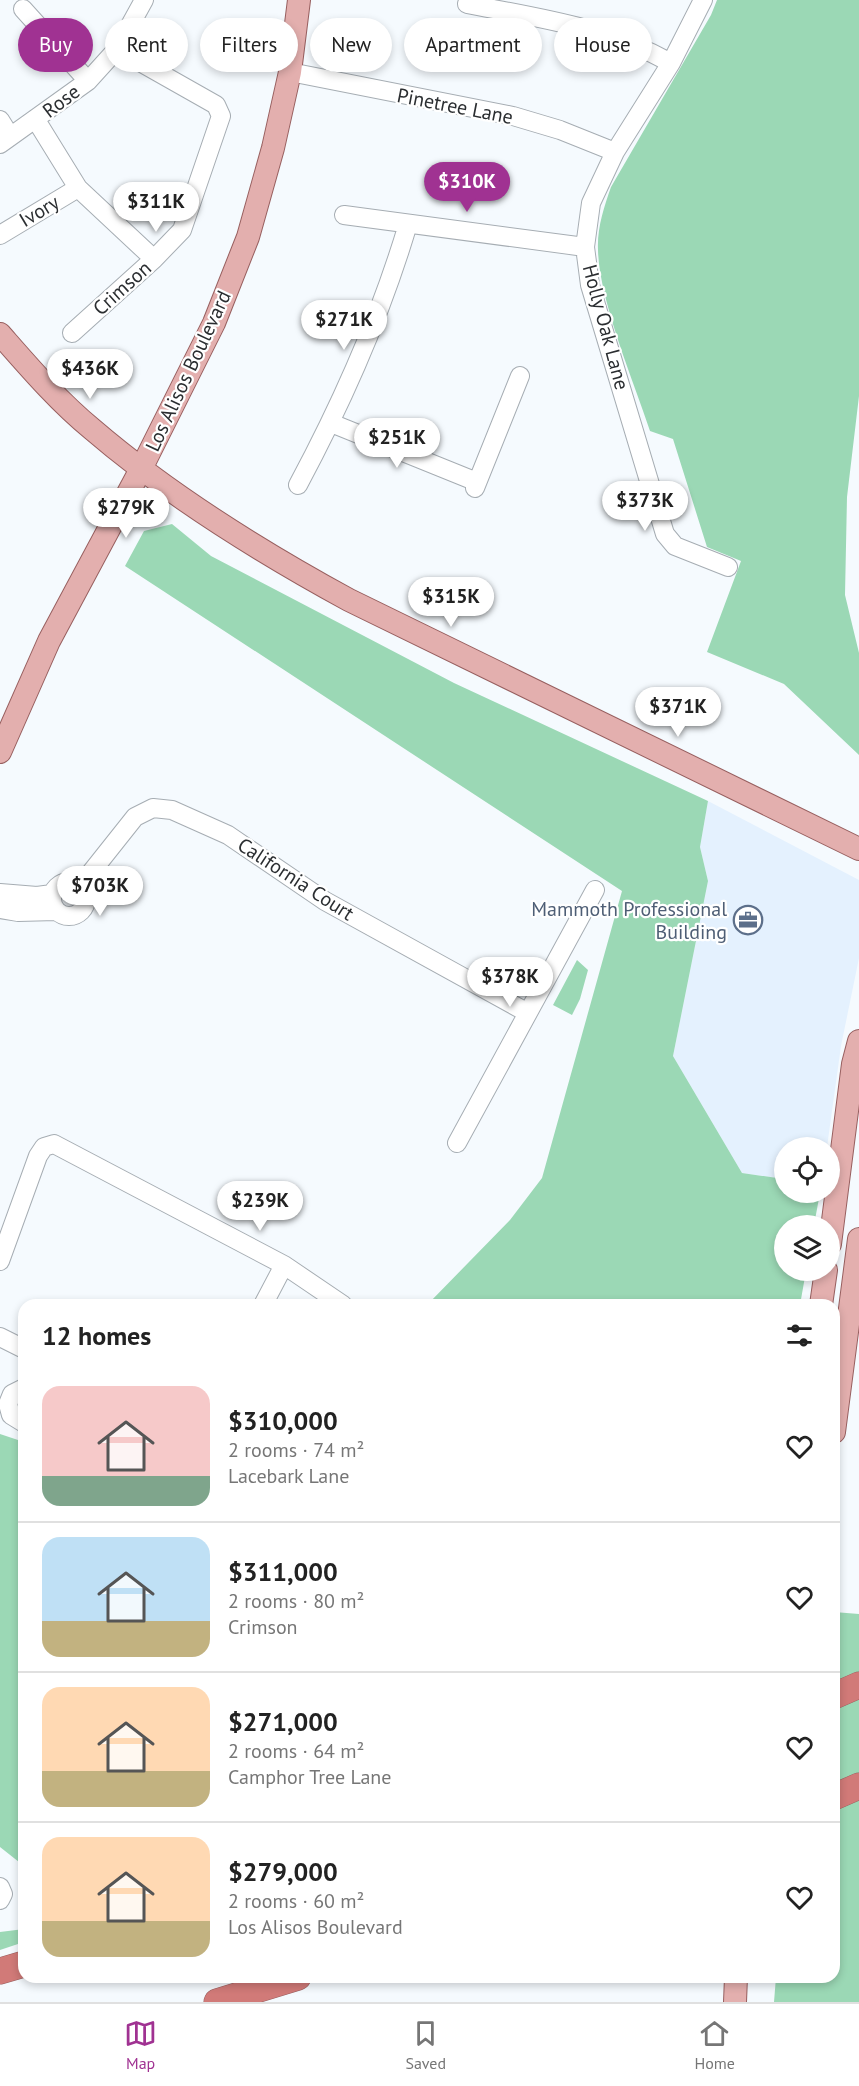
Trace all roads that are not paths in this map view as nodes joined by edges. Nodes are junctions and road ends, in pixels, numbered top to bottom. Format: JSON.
{"nodes":[{"id":1,"x":144,"y":0,"type":"edge"},
{"id":2,"x":299,"y":0,"type":"edge"},
{"id":3,"x":703,"y":0,"type":"edge"},
{"id":4,"x":467,"y":4,"type":"dead end"},
{"id":5,"x":23,"y":9,"type":"dead end"},
{"id":6,"x":134,"y":18,"type":"edge"},
{"id":7,"x":297,"y":18,"type":"edge"},
{"id":8,"x":105,"y":62,"type":"edge"},
{"id":9,"x":671,"y":63,"type":"junction"},
{"id":10,"x":158,"y":72,"type":"edge"},
{"id":11,"x":291,"y":72,"type":"joint"},
{"id":12,"x":88,"y":81,"type":"junction"},
{"id":13,"x":0,"y":120,"type":"edge"},
{"id":14,"x":36,"y":120,"type":"junction"},
{"id":15,"x":3,"y":140,"type":"edge"},
{"id":16,"x":615,"y":152,"type":"junction"},
{"id":17,"x":78,"y":188,"type":"junction"},
{"id":18,"x":344,"y":215,"type":"dead end"},
{"id":19,"x":408,"y":224,"type":"junction"},
{"id":20,"x":0,"y":235,"type":"edge"},
{"id":21,"x":585,"y":247,"type":"junction"},
{"id":22,"x":154,"y":259,"type":"junction"},
{"id":23,"x":72,"y":333,"type":"dead end"},
{"id":24,"x":0,"y":334,"type":"edge"},
{"id":25,"x":520,"y":376,"type":"dead end"},
{"id":26,"x":331,"y":423,"type":"junction"},
{"id":27,"x":141,"y":469,"type":"junction"},
{"id":28,"x":298,"y":485,"type":"dead end"},
{"id":29,"x":728,"y":567,"type":"dead end"},
{"id":30,"x":0,"y":752,"type":"edge"},
{"id":31,"x":859,"y":849,"type":"edge"},
{"id":32,"x":81,"y":885,"type":"junction"},
{"id":33,"x":595,"y":890,"type":"dead end"},
{"id":34,"x":0,"y":893,"type":"edge"},
{"id":35,"x":54,"y":902,"type":"junction"},
{"id":36,"x":0,"y":909,"type":"edge"},
{"id":37,"x":528,"y":1013,"type":"junction"},
{"id":38,"x":859,"y":1041,"type":"edge"},
{"id":39,"x":457,"y":1143,"type":"dead end"},
{"id":40,"x":834,"y":1215,"type":"edge"},
{"id":41,"x":859,"y":1239,"type":"edge"},
{"id":42,"x":0,"y":1261,"type":"edge"},
{"id":43,"x":284,"y":1265,"type":"junction"},
{"id":44,"x":824,"y":1281,"type":"edge"},
{"id":45,"x":266,"y":1299,"type":"edge"},
{"id":46,"x":335,"y":1299,"type":"edge"},
{"id":47,"x":822,"y":1299,"type":"edge"},
{"id":48,"x":0,"y":1337,"type":"edge"},
{"id":49,"x":18,"y":1346,"type":"edge"},
{"id":50,"x":840,"y":1386,"type":"edge"},
{"id":51,"x":859,"y":1685,"type":"edge"},
{"id":52,"x":840,"y":1693,"type":"edge"},
{"id":53,"x":859,"y":1786,"type":"edge"},
{"id":54,"x":840,"y":1794,"type":"edge"},
{"id":55,"x":0,"y":1887,"type":"edge"},
{"id":56,"x":0,"y":1900,"type":"edge"},
{"id":57,"x":18,"y":1966,"type":"edge"},
{"id":58,"x":0,"y":1971,"type":"edge"},
{"id":59,"x":279,"y":1983,"type":"edge"},
{"id":60,"x":736,"y":1983,"type":"edge"},
{"id":61,"x":217,"y":2002,"type":"edge"},
{"id":62,"x":735,"y":2002,"type":"edge"}],
"edges":[{"from":1,"to":6,"type":"street","name":"Rose"},
{"from":2,"to":7,"type":"main road","name":"Los Alisos Boulevard"},
{"from":3,"to":9,"type":"street","name":"Holly Oak Lane"},
{"from":4,"to":9,"type":"street"},
{"from":5,"to":12,"type":"street"},
{"from":8,"to":12,"type":"street","name":"Rose"},
{"from":9,"to":16,"type":"street","name":"Holly Oak Lane"},
{"from":10,"to":22,"type":"street","name":"Crimson"},
{"from":11,"to":16,"type":"street","name":"Pinetree Lane"},
{"from":11,"to":27,"type":"main road","name":"Los Alisos Boulevard"},
{"from":12,"to":14,"type":"street","name":"Rose"},
{"from":13,"to":15,"type":"street"},
{"from":14,"to":15,"type":"street","name":"Rose"},
{"from":14,"to":17,"type":"street"},
{"from":16,"to":21,"type":"street","name":"Holly Oak Lane"},
{"from":17,"to":20,"type":"street","name":"Ivory"},
{"from":17,"to":22,"type":"street"},
{"from":18,"to":19,"type":"street"},
{"from":19,"to":21,"type":"street"},
{"from":19,"to":26,"type":"street"},
{"from":21,"to":29,"type":"street","name":"Holly Oak Lane"},
{"from":22,"to":23,"type":"street","name":"Crimson"},
{"from":24,"to":27,"type":"main road"},
{"from":25,"to":26,"type":"street"},
{"from":26,"to":28,"type":"street"},
{"from":27,"to":30,"type":"main road","name":"Los Alisos Boulevard"},
{"from":27,"to":31,"type":"main road"},
{"from":32,"to":35,"type":"street"},
{"from":32,"to":35,"type":"street"},
{"from":32,"to":37,"type":"street","name":"California Court"},
{"from":33,"to":37,"type":"street"},
{"from":34,"to":35,"type":"street"},
{"from":35,"to":36,"type":"street"},
{"from":37,"to":39,"type":"street"},
{"from":38,"to":40,"type":"main road"},
{"from":41,"to":50,"type":"main road"},
{"from":42,"to":43,"type":"street"},
{"from":43,"to":45,"type":"street"},
{"from":43,"to":46,"type":"street"},
{"from":44,"to":47,"type":"main road"},
{"from":48,"to":49,"type":"street"},
{"from":51,"to":52,"type":"highway"},
{"from":53,"to":54,"type":"highway"},
{"from":55,"to":56,"type":"street"},
{"from":57,"to":58,"type":"highway"},
{"from":59,"to":61,"type":"highway"},
{"from":60,"to":62,"type":"main road"}]}
